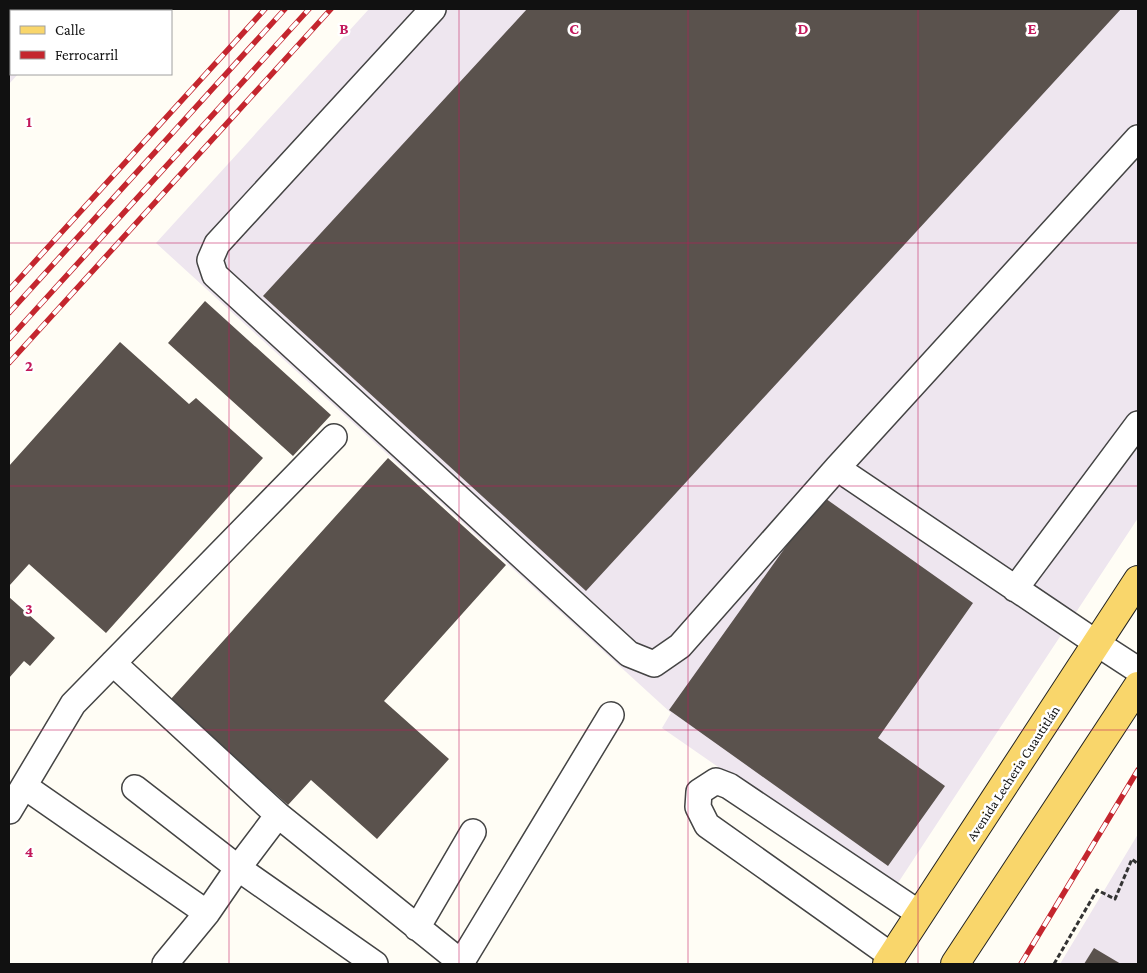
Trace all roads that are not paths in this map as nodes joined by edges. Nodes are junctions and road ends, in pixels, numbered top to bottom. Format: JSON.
{"nodes":[{"id":1,"x":433,"y":9,"type":"edge"},
{"id":2,"x":1138,"y":138,"type":"edge"},
{"id":3,"x":1138,"y":424,"type":"edge"},
{"id":4,"x":334,"y":437,"type":"dead end"},
{"id":5,"x":837,"y":468,"type":"junction"},
{"id":6,"x":1138,"y":580,"type":"edge"},
{"id":7,"x":1015,"y":589,"type":"junction"},
{"id":8,"x":1098,"y":644,"type":"junction"},
{"id":9,"x":113,"y":663,"type":"junction"},
{"id":10,"x":1138,"y":670,"type":"edge"},
{"id":11,"x":1138,"y":686,"type":"edge"},
{"id":12,"x":611,"y":716,"type":"dead end"},
{"id":13,"x":24,"y":786,"type":"junction"},
{"id":14,"x":135,"y":788,"type":"dead end"},
{"id":15,"x":9,"y":811,"type":"edge"},
{"id":16,"x":278,"y":815,"type":"junction"},
{"id":17,"x":473,"y":832,"type":"dead end"},
{"id":18,"x":238,"y":868,"type":"junction"},
{"id":19,"x":207,"y":913,"type":"junction"},
{"id":20,"x":920,"y":914,"type":"junction"},
{"id":21,"x":417,"y":928,"type":"junction"},
{"id":22,"x":890,"y":960,"type":"edge"},
{"id":23,"x":165,"y":964,"type":"edge"},
{"id":24,"x":375,"y":964,"type":"edge"},
{"id":25,"x":462,"y":964,"type":"edge"},
{"id":26,"x":954,"y":964,"type":"edge"}],
"edges":[{"from":1,"to":5,"type":"lane"},
{"from":2,"to":5,"type":"lane"},
{"from":3,"to":7,"type":"lane"},
{"from":4,"to":9,"type":"lane"},
{"from":5,"to":7,"type":"lane"},
{"from":6,"to":8,"type":"main road","name":"Avenida Lecheria Cuautitlán"},
{"from":7,"to":8,"type":"lane"},
{"from":8,"to":10,"type":"lane"},
{"from":8,"to":20,"type":"main road","name":"Avenida Lecheria Cuautitlán"},
{"from":9,"to":13,"type":"lane"},
{"from":9,"to":16,"type":"lane"},
{"from":11,"to":26,"type":"main road"},
{"from":12,"to":25,"type":"lane"},
{"from":13,"to":15,"type":"lane"},
{"from":13,"to":19,"type":"lane"},
{"from":14,"to":18,"type":"lane"},
{"from":16,"to":18,"type":"lane"},
{"from":16,"to":21,"type":"lane"},
{"from":17,"to":21,"type":"lane"},
{"from":18,"to":19,"type":"lane"},
{"from":18,"to":24,"type":"lane"},
{"from":19,"to":23,"type":"lane"},
{"from":20,"to":22,"type":"main road","name":"Avenida Lecheria Cuautitlán"},
{"from":20,"to":22,"type":"lane"},
{"from":21,"to":25,"type":"lane"}]}
